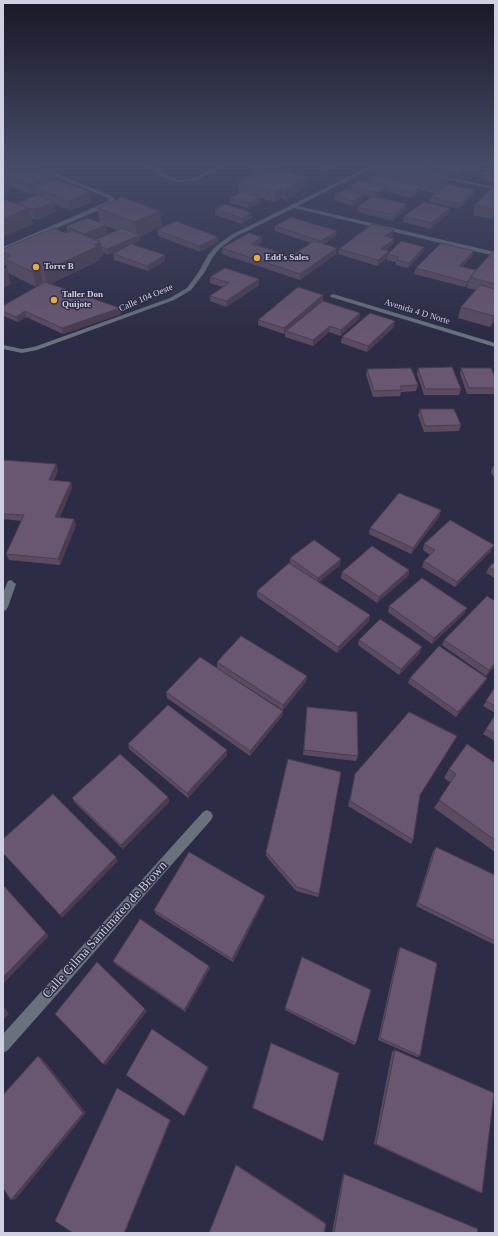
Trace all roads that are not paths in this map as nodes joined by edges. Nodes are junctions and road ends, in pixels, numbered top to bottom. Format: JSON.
{"nodes":[{"id":1,"x":67,"y":222,"type":"edge"},
{"id":2,"x":262,"y":222,"type":"edge"},
{"id":3,"x":359,"y":222,"type":"edge"},
{"id":4,"x":3,"y":249,"type":"edge"},
{"id":5,"x":495,"y":254,"type":"edge"},
{"id":6,"x":333,"y":296,"type":"dead end"},
{"id":7,"x":495,"y":346,"type":"edge"},
{"id":8,"x":3,"y":347,"type":"edge"},
{"id":9,"x":11,"y":584,"type":"dead end"},
{"id":10,"x":3,"y":607,"type":"edge"},
{"id":11,"x":207,"y":816,"type":"dead end"},
{"id":12,"x":3,"y":1045,"type":"edge"}],
"edges":[{"from":1,"to":4,"type":"street"},
{"from":2,"to":8,"type":"street","name":"Calle 104 Oeste"},
{"from":3,"to":5,"type":"street"},
{"from":6,"to":7,"type":"street","name":"Avenida 4 D Norte"},
{"from":9,"to":10,"type":"street"},
{"from":11,"to":12,"type":"street","name":"Calle Gilma Santimateo de Brown"}]}
